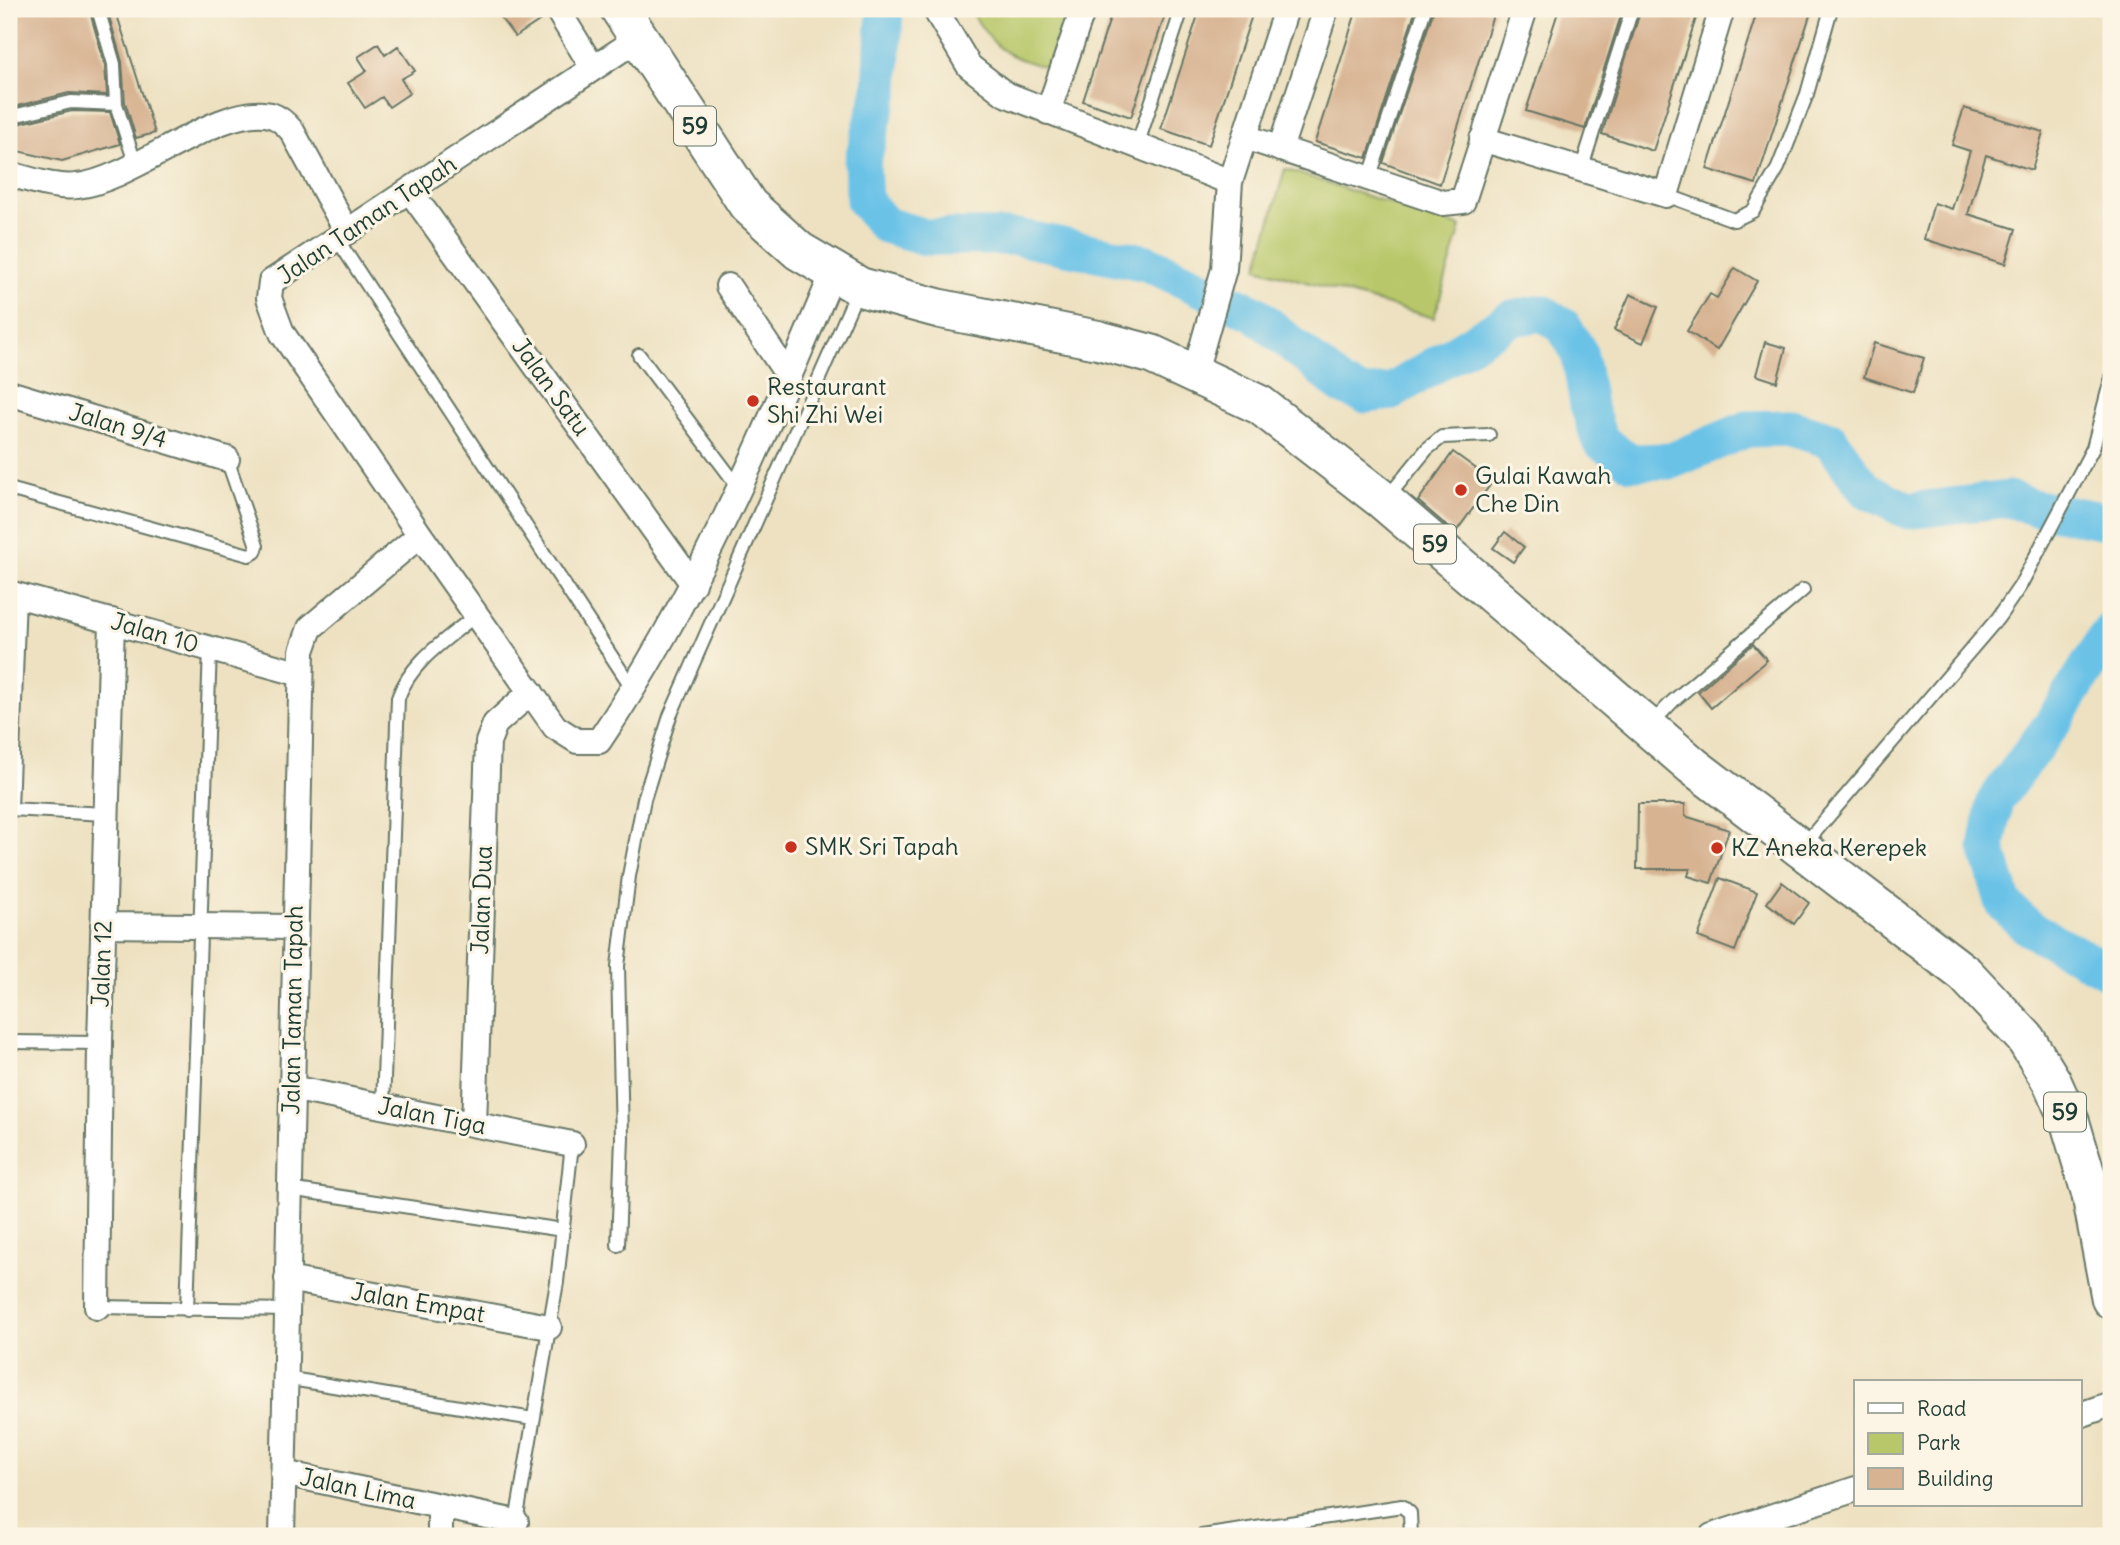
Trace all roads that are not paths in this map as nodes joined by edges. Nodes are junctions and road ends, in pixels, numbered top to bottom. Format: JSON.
{"nodes":[{"id":1,"x":98,"y":9,"type":"edge"},
{"id":2,"x":557,"y":9,"type":"edge"},
{"id":3,"x":935,"y":9,"type":"edge"},
{"id":4,"x":1083,"y":9,"type":"edge"},
{"id":5,"x":1182,"y":9,"type":"edge"},
{"id":6,"x":1286,"y":9,"type":"edge"},
{"id":7,"x":1326,"y":9,"type":"edge"},
{"id":8,"x":1425,"y":9,"type":"edge"},
{"id":9,"x":1525,"y":9,"type":"edge"},
{"id":10,"x":1632,"y":9,"type":"edge"},
{"id":11,"x":1722,"y":9,"type":"edge"},
{"id":12,"x":1831,"y":9,"type":"edge"},
{"id":13,"x":629,"y":23,"type":"edge"},
{"id":14,"x":593,"y":68,"type":"junction"},
{"id":15,"x":116,"y":104,"type":"junction"},
{"id":16,"x":1048,"y":112,"type":"junction"},
{"id":17,"x":9,"y":117,"type":"edge"},
{"id":18,"x":1245,"y":137,"type":"junction"},
{"id":19,"x":1482,"y":139,"type":"junction"},
{"id":20,"x":1137,"y":146,"type":"junction"},
{"id":21,"x":1280,"y":149,"type":"junction"},
{"id":22,"x":136,"y":166,"type":"junction"},
{"id":23,"x":1581,"y":170,"type":"junction"},
{"id":24,"x":9,"y":174,"type":"edge"},
{"id":25,"x":1369,"y":178,"type":"junction"},
{"id":26,"x":1230,"y":182,"type":"junction"},
{"id":27,"x":410,"y":191,"type":"junction"},
{"id":28,"x":1666,"y":195,"type":"junction"},
{"id":29,"x":342,"y":236,"type":"junction"},
{"id":30,"x":846,"y":280,"type":"junction"},
{"id":31,"x":728,"y":286,"type":"dead end"},
{"id":32,"x":639,"y":355,"type":"dead end"},
{"id":33,"x":1195,"y":372,"type":"junction"},
{"id":34,"x":789,"y":377,"type":"junction"},
{"id":35,"x":2111,"y":379,"type":"edge"},
{"id":36,"x":9,"y":393,"type":"edge"},
{"id":37,"x":1489,"y":435,"type":"dead end"},
{"id":38,"x":227,"y":458,"type":"joint"},
{"id":39,"x":739,"y":488,"type":"junction"},
{"id":40,"x":9,"y":489,"type":"edge"},
{"id":41,"x":1384,"y":501,"type":"junction"},
{"id":42,"x":420,"y":536,"type":"junction"},
{"id":43,"x":693,"y":584,"type":"junction"},
{"id":44,"x":1803,"y":590,"type":"dead end"},
{"id":45,"x":14,"y":594,"type":"edge"},
{"id":46,"x":476,"y":615,"type":"junction"},
{"id":47,"x":112,"y":621,"type":"junction"},
{"id":48,"x":210,"y":648,"type":"junction"},
{"id":49,"x":301,"y":674,"type":"junction"},
{"id":50,"x":634,"y":690,"type":"junction"},
{"id":51,"x":531,"y":692,"type":"junction"},
{"id":52,"x":1647,"y":727,"type":"junction"},
{"id":53,"x":10,"y":809,"type":"edge"},
{"id":54,"x":106,"y":814,"type":"junction"},
{"id":55,"x":1800,"y":850,"type":"junction"},
{"id":56,"x":103,"y":925,"type":"junction"},
{"id":57,"x":199,"y":926,"type":"junction"},
{"id":58,"x":295,"y":927,"type":"junction"},
{"id":59,"x":9,"y":1042,"type":"edge"},
{"id":60,"x":100,"y":1043,"type":"junction"},
{"id":61,"x":291,"y":1088,"type":"junction"},
{"id":62,"x":383,"y":1107,"type":"junction"},
{"id":63,"x":474,"y":1124,"type":"junction"},
{"id":64,"x":572,"y":1144,"type":"joint"},
{"id":65,"x":289,"y":1189,"type":"junction"},
{"id":66,"x":563,"y":1230,"type":"junction"},
{"id":67,"x":618,"y":1245,"type":"dead end"},
{"id":68,"x":287,"y":1279,"type":"junction"},
{"id":69,"x":2111,"y":1299,"type":"edge"},
{"id":70,"x":97,"y":1307,"type":"joint"},
{"id":71,"x":187,"y":1310,"type":"junction"},
{"id":72,"x":286,"y":1310,"type":"junction"},
{"id":73,"x":549,"y":1327,"type":"junction"},
{"id":74,"x":285,"y":1378,"type":"junction"},
{"id":75,"x":2111,"y":1404,"type":"edge"},
{"id":76,"x":2082,"y":1414,"type":"edge"},
{"id":77,"x":533,"y":1419,"type":"junction"},
{"id":78,"x":284,"y":1473,"type":"junction"},
{"id":79,"x":1854,"y":1490,"type":"edge"},
{"id":80,"x":440,"y":1506,"type":"junction"},
{"id":81,"x":516,"y":1522,"type":"joint"},
{"id":82,"x":282,"y":1536,"type":"edge"},
{"id":83,"x":440,"y":1536,"type":"edge"},
{"id":84,"x":1202,"y":1536,"type":"edge"},
{"id":85,"x":1412,"y":1536,"type":"edge"},
{"id":86,"x":1712,"y":1536,"type":"edge"}],
"edges":[{"from":1,"to":15,"type":"lane"},
{"from":2,"to":14,"type":"street"},
{"from":3,"to":16,"type":"street"},
{"from":4,"to":16,"type":"street"},
{"from":5,"to":20,"type":"lane"},
{"from":6,"to":18,"type":"street"},
{"from":7,"to":21,"type":"street"},
{"from":8,"to":25,"type":"lane"},
{"from":9,"to":19,"type":"street"},
{"from":10,"to":23,"type":"lane"},
{"from":11,"to":28,"type":"street"},
{"from":12,"to":28,"type":"lane"},
{"from":13,"to":14,"type":"street","name":"Jalan Taman Tapah"},
{"from":13,"to":30,"type":"main road","number":"59"},
{"from":14,"to":27,"type":"street","name":"Jalan Taman Tapah"},
{"from":15,"to":17,"type":"lane"},
{"from":15,"to":22,"type":"lane"},
{"from":16,"to":20,"type":"street"},
{"from":18,"to":21,"type":"street"},
{"from":18,"to":26,"type":"street"},
{"from":19,"to":23,"type":"street"},
{"from":19,"to":25,"type":"street"},
{"from":20,"to":26,"type":"street"},
{"from":21,"to":25,"type":"street"},
{"from":22,"to":24,"type":"street"},
{"from":22,"to":29,"type":"street"},
{"from":23,"to":28,"type":"street"},
{"from":26,"to":33,"type":"street"},
{"from":27,"to":29,"type":"street","name":"Jalan Taman Tapah"},
{"from":27,"to":43,"type":"street","name":"Jalan Satu"},
{"from":29,"to":42,"type":"street","name":"Jalan Taman Tapah"},
{"from":29,"to":50,"type":"lane"},
{"from":30,"to":33,"type":"main road","number":"59"},
{"from":30,"to":34,"type":"street"},
{"from":30,"to":67,"type":"lane"},
{"from":31,"to":34,"type":"street"},
{"from":32,"to":39,"type":"lane"},
{"from":33,"to":41,"type":"main road","number":"59"},
{"from":34,"to":39,"type":"street"},
{"from":35,"to":55,"type":"lane"},
{"from":36,"to":38,"type":"street","name":"Jalan 9/4"},
{"from":37,"to":41,"type":"lane"},
{"from":38,"to":40,"type":"lane"},
{"from":39,"to":43,"type":"street"},
{"from":41,"to":52,"type":"main road","number":"59"},
{"from":42,"to":46,"type":"street","name":"Jalan Taman Tapah"},
{"from":42,"to":49,"type":"street","name":"Jalan Taman Tapah"},
{"from":43,"to":50,"type":"street"},
{"from":44,"to":52,"type":"lane"},
{"from":45,"to":47,"type":"street","name":"Jalan 10"},
{"from":45,"to":53,"type":"lane"},
{"from":46,"to":51,"type":"street","name":"Jalan Taman Tapah"},
{"from":46,"to":62,"type":"lane"},
{"from":47,"to":48,"type":"street","name":"Jalan 10"},
{"from":47,"to":54,"type":"street","name":"Jalan 12"},
{"from":48,"to":49,"type":"street","name":"Jalan 10"},
{"from":48,"to":57,"type":"lane"},
{"from":49,"to":58,"type":"street","name":"Jalan Taman Tapah"},
{"from":50,"to":51,"type":"street","name":"Jalan Taman Tapah"},
{"from":51,"to":63,"type":"street","name":"Jalan Dua"},
{"from":52,"to":55,"type":"main road","number":"59"},
{"from":53,"to":54,"type":"lane"},
{"from":54,"to":56,"type":"street","name":"Jalan 12"},
{"from":55,"to":69,"type":"main road","number":"59"},
{"from":56,"to":57,"type":"street"},
{"from":56,"to":60,"type":"street","name":"Jalan 12"},
{"from":57,"to":58,"type":"street"},
{"from":57,"to":71,"type":"lane"},
{"from":58,"to":61,"type":"street","name":"Jalan Taman Tapah"},
{"from":59,"to":60,"type":"lane"},
{"from":60,"to":70,"type":"street","name":"Jalan 12"},
{"from":61,"to":62,"type":"street","name":"Jalan Tiga"},
{"from":61,"to":65,"type":"street","name":"Jalan Taman Tapah"},
{"from":62,"to":63,"type":"street","name":"Jalan Tiga"},
{"from":63,"to":64,"type":"street","name":"Jalan Tiga"},
{"from":64,"to":66,"type":"lane"},
{"from":65,"to":66,"type":"lane"},
{"from":65,"to":68,"type":"street","name":"Jalan Taman Tapah"},
{"from":66,"to":73,"type":"lane"},
{"from":68,"to":72,"type":"street","name":"Jalan Taman Tapah"},
{"from":68,"to":73,"type":"street","name":"Jalan Empat"},
{"from":70,"to":71,"type":"lane"},
{"from":71,"to":72,"type":"lane"},
{"from":72,"to":74,"type":"street","name":"Jalan Taman Tapah"},
{"from":73,"to":77,"type":"lane"},
{"from":74,"to":77,"type":"lane"},
{"from":74,"to":78,"type":"street","name":"Jalan Taman Tapah"},
{"from":75,"to":76,"type":"street"},
{"from":77,"to":81,"type":"lane"},
{"from":78,"to":80,"type":"street","name":"Jalan Lima"},
{"from":78,"to":82,"type":"street","name":"Jalan Taman Tapah"},
{"from":79,"to":86,"type":"street"},
{"from":80,"to":81,"type":"street","name":"Jalan Lima"},
{"from":80,"to":83,"type":"street"},
{"from":84,"to":85,"type":"lane"}]}
